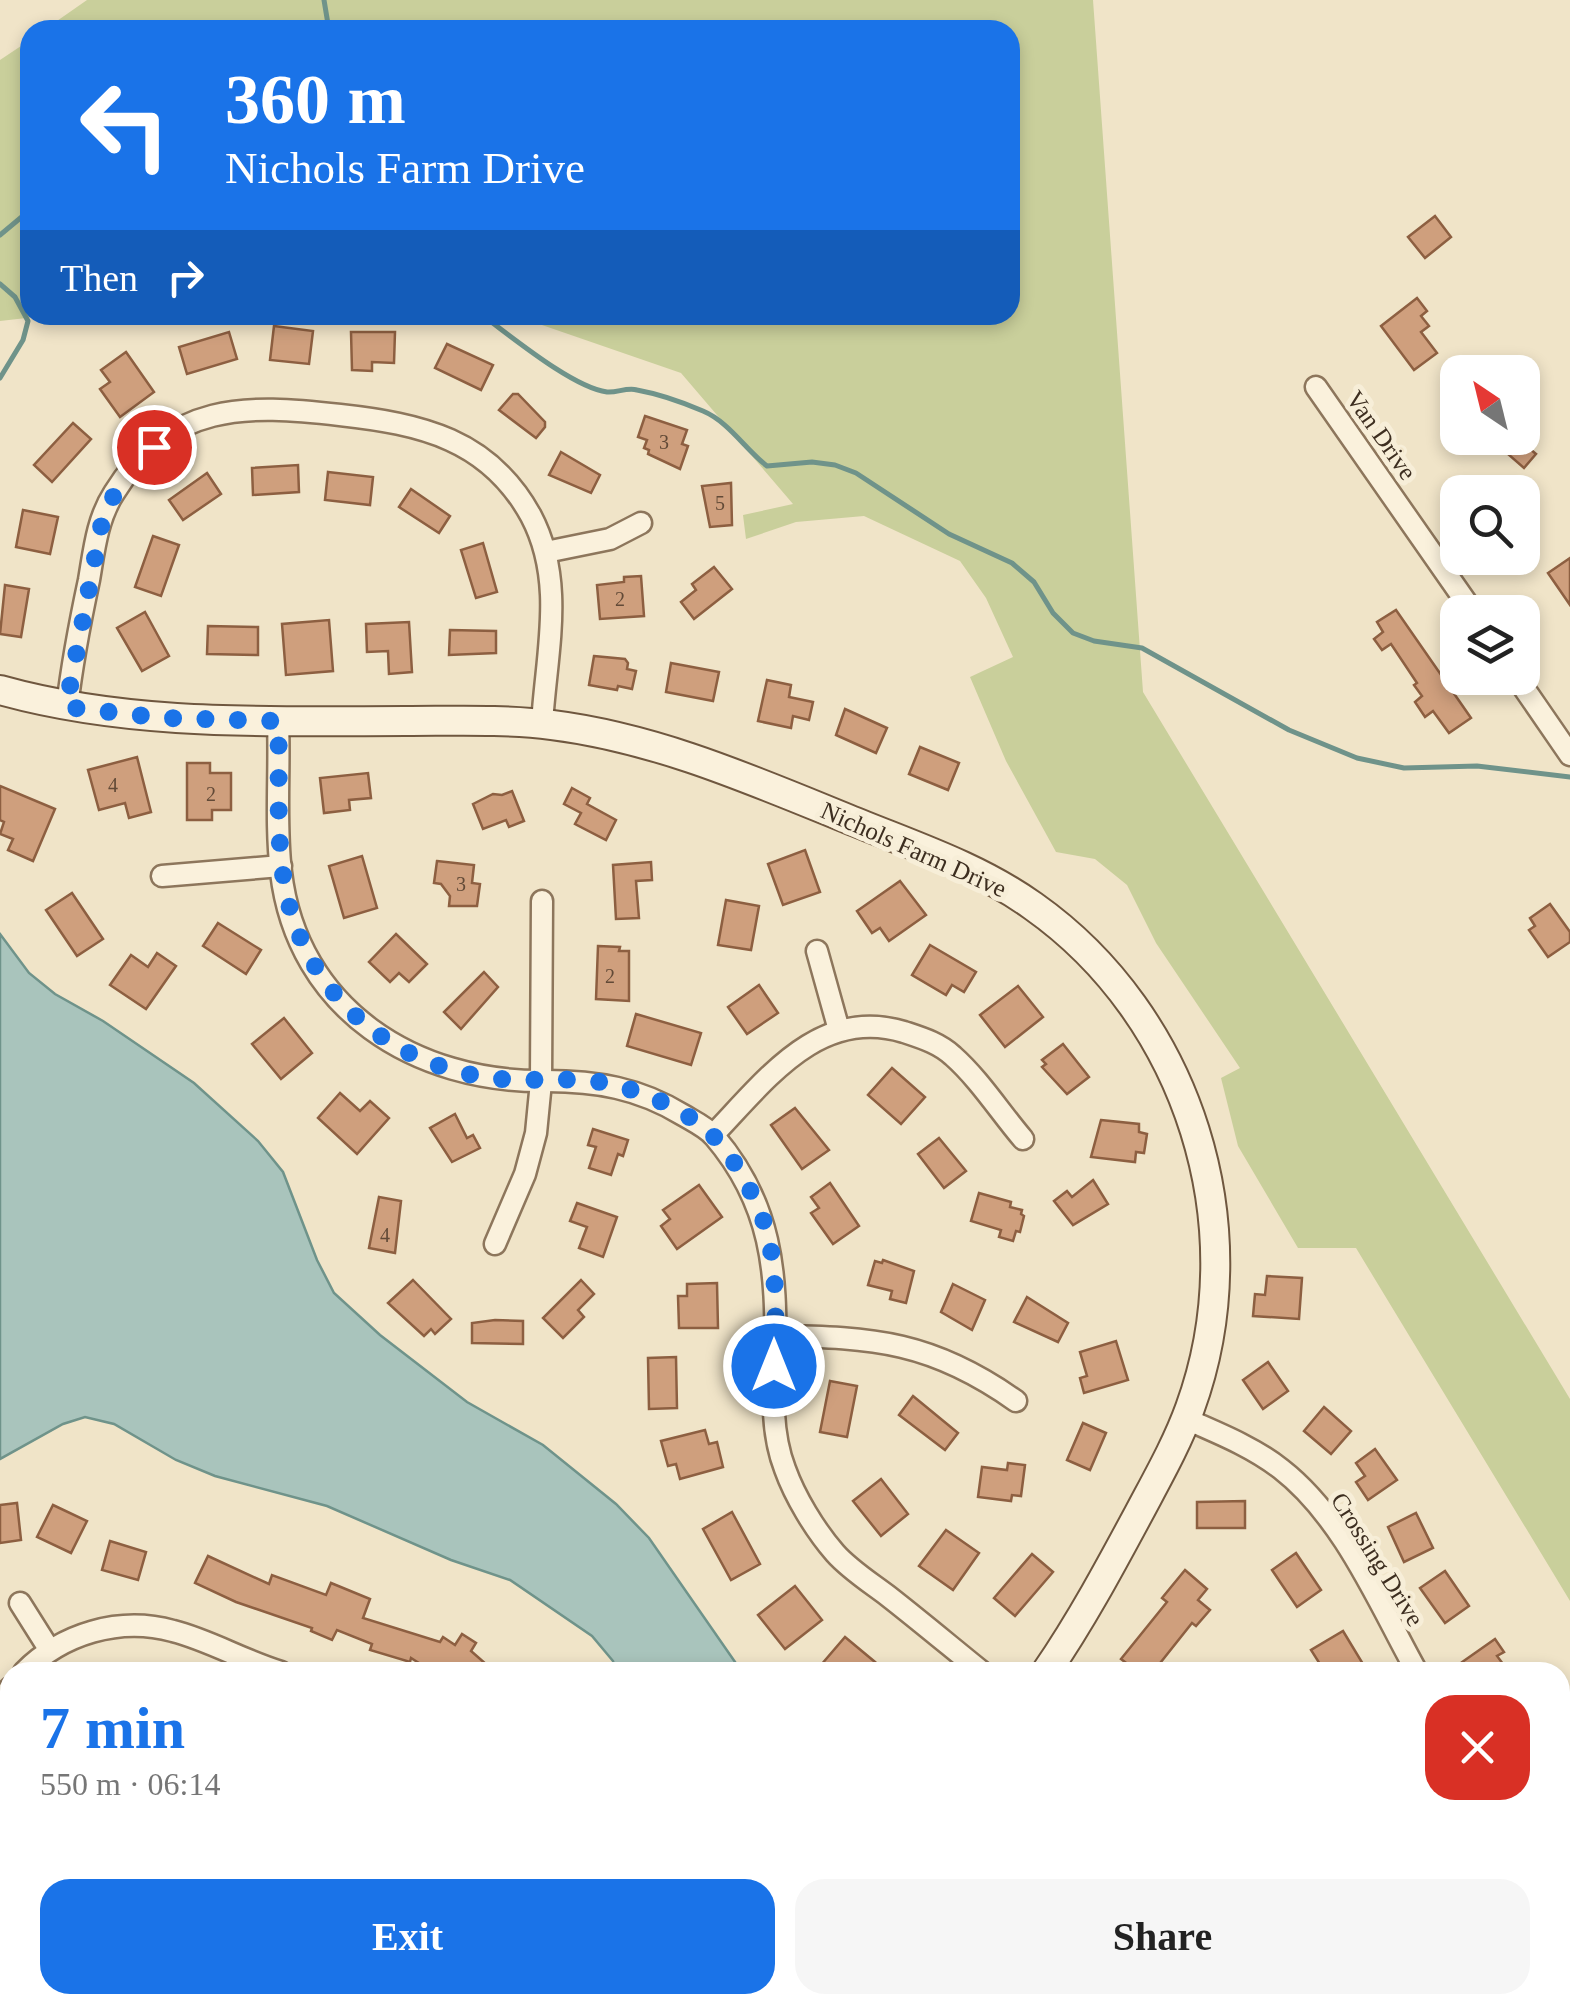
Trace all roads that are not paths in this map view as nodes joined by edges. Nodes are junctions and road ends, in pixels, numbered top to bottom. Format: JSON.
{"nodes":[{"id":1,"x":1316,"y":386,"type":"dead end"},
{"id":2,"x":642,"y":523,"type":"dead end"},
{"id":3,"x":546,"y":552,"type":"junction"},
{"id":4,"x":1461,"y":595,"type":"edge"},
{"id":5,"x":0,"y":690,"type":"edge"},
{"id":6,"x":1530,"y":695,"type":"edge"},
{"id":7,"x":66,"y":707,"type":"junction"},
{"id":8,"x":278,"y":721,"type":"junction"},
{"id":9,"x":542,"y":724,"type":"junction"},
{"id":10,"x":1568,"y":748,"type":"edge"},
{"id":11,"x":281,"y":866,"type":"junction"},
{"id":12,"x":162,"y":876,"type":"dead end"},
{"id":13,"x":542,"y":901,"type":"dead end"},
{"id":14,"x":818,"y":951,"type":"dead end"},
{"id":15,"x":840,"y":1030,"type":"junction"},
{"id":16,"x":541,"y":1082,"type":"junction"},
{"id":17,"x":713,"y":1135,"type":"junction"},
{"id":18,"x":1023,"y":1139,"type":"dead end"},
{"id":19,"x":495,"y":1244,"type":"dead end"},
{"id":20,"x":775,"y":1336,"type":"junction"},
{"id":21,"x":1016,"y":1401,"type":"dead end"},
{"id":22,"x":1186,"y":1419,"type":"junction"},
{"id":23,"x":20,"y":1603,"type":"dead end"},
{"id":24,"x":48,"y":1649,"type":"junction"},
{"id":25,"x":34,"y":1662,"type":"edge"},
{"id":26,"x":249,"y":1662,"type":"edge"},
{"id":27,"x":969,"y":1662,"type":"edge"},
{"id":28,"x":1052,"y":1662,"type":"edge"},
{"id":29,"x":1411,"y":1662,"type":"edge"}],
"edges":[{"from":1,"to":4,"type":"street","name":"Van Drive"},
{"from":2,"to":3,"type":"street"},
{"from":3,"to":7,"type":"street"},
{"from":3,"to":9,"type":"street"},
{"from":5,"to":7,"type":"street","name":"Nichols Farm Drive"},
{"from":6,"to":10,"type":"street"},
{"from":7,"to":8,"type":"street","name":"Nichols Farm Drive"},
{"from":8,"to":9,"type":"street","name":"Nichols Farm Drive"},
{"from":8,"to":11,"type":"street"},
{"from":9,"to":22,"type":"street","name":"Nichols Farm Drive"},
{"from":11,"to":12,"type":"street"},
{"from":11,"to":16,"type":"street"},
{"from":13,"to":16,"type":"street"},
{"from":14,"to":15,"type":"street"},
{"from":15,"to":17,"type":"street"},
{"from":15,"to":18,"type":"street"},
{"from":16,"to":17,"type":"street"},
{"from":16,"to":19,"type":"street"},
{"from":17,"to":20,"type":"street"},
{"from":20,"to":21,"type":"street"},
{"from":20,"to":27,"type":"street"},
{"from":22,"to":28,"type":"street","name":"Nichols Farm Drive"},
{"from":22,"to":29,"type":"street","name":"Crossing Drive"},
{"from":23,"to":24,"type":"street"},
{"from":24,"to":25,"type":"street"},
{"from":24,"to":26,"type":"street"}]}
